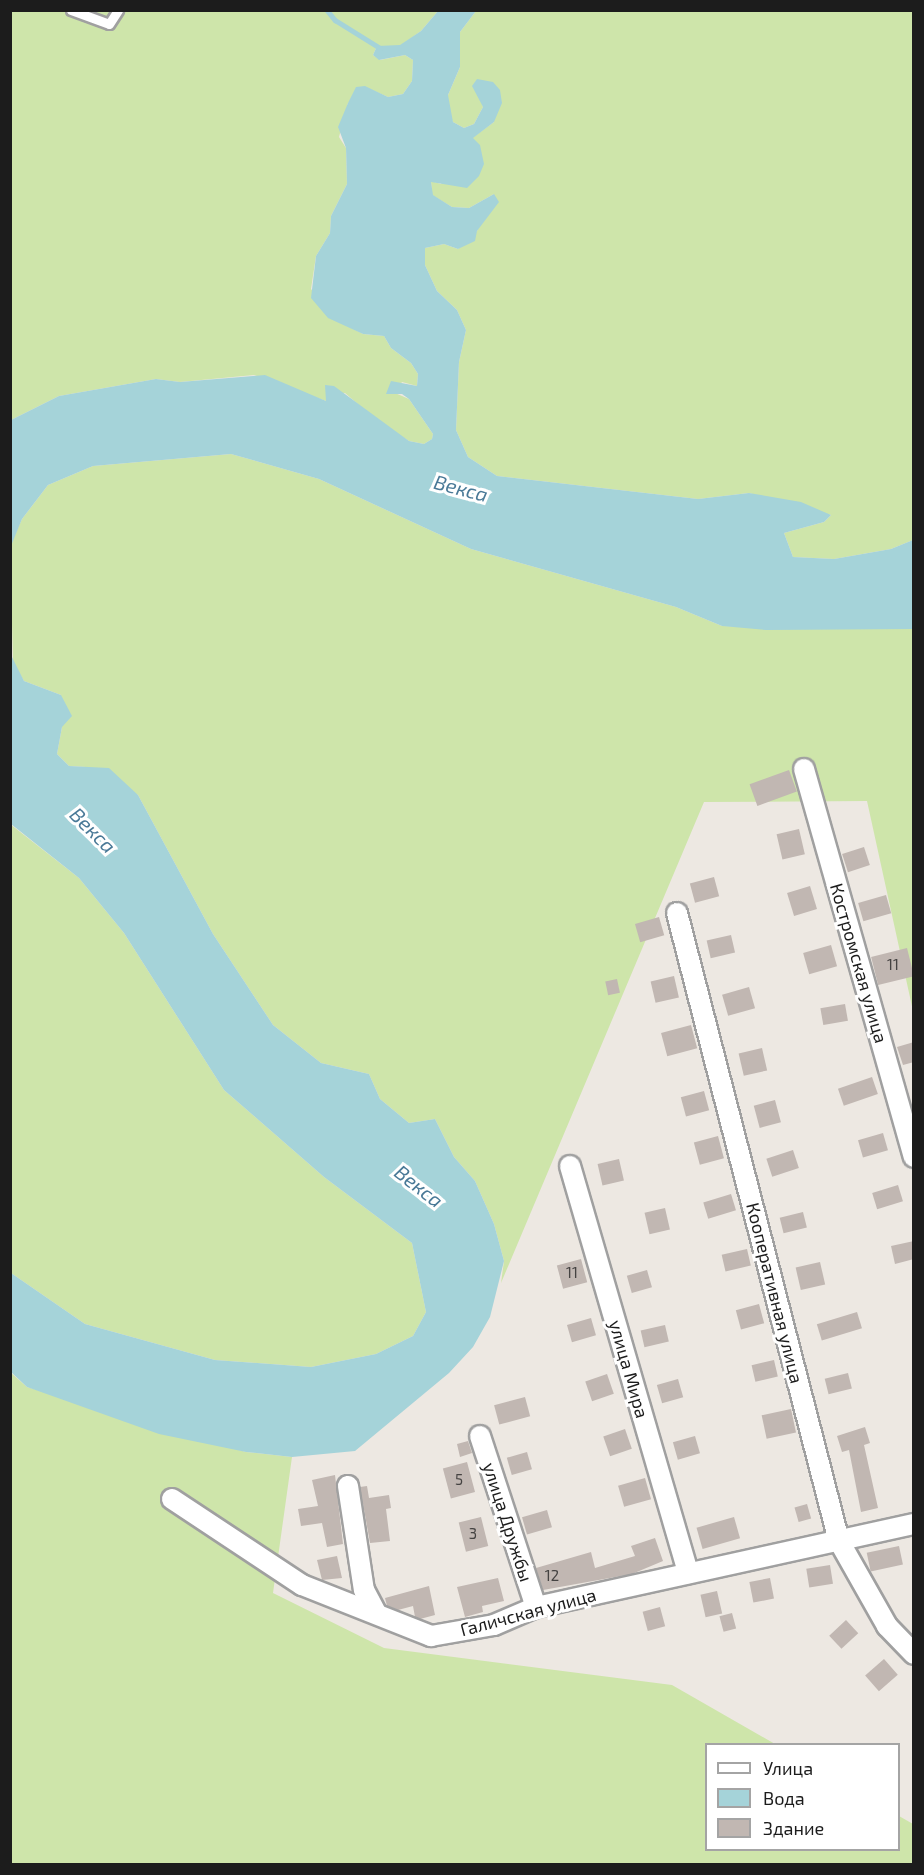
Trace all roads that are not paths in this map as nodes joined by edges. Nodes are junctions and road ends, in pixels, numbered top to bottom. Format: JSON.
{"nodes":[{"id":1,"x":71,"y":10,"type":"edge"},
{"id":2,"x":118,"y":10,"type":"edge"},
{"id":3,"x":804,"y":769,"type":"dead end"},
{"id":4,"x":677,"y":913,"type":"dead end"},
{"id":5,"x":914,"y":1157,"type":"edge"},
{"id":6,"x":570,"y":1166,"type":"dead end"},
{"id":7,"x":480,"y":1436,"type":"dead end"},
{"id":8,"x":348,"y":1486,"type":"dead end"},
{"id":9,"x":172,"y":1498,"type":"dead end"},
{"id":10,"x":914,"y":1524,"type":"edge"},
{"id":11,"x":839,"y":1541,"type":"junction"},
{"id":12,"x":688,"y":1573,"type":"junction"},
{"id":13,"x":536,"y":1608,"type":"junction"},
{"id":14,"x":377,"y":1614,"type":"junction"},
{"id":15,"x":914,"y":1654,"type":"edge"}],
"edges":[{"from":1,"to":2,"type":"lane"},
{"from":3,"to":5,"type":"street","name":"Костромская улица"},
{"from":4,"to":11,"type":"street","name":"Кооперативная улица"},
{"from":6,"to":12,"type":"street","name":"улица Мира"},
{"from":7,"to":13,"type":"street","name":"улица Дружбы"},
{"from":8,"to":14,"type":"street"},
{"from":9,"to":14,"type":"street","name":"Галичская улица"},
{"from":10,"to":11,"type":"street","name":"Галичская улица"},
{"from":11,"to":12,"type":"street","name":"Галичская улица"},
{"from":11,"to":15,"type":"street","name":"Кооперативная улица"},
{"from":12,"to":13,"type":"street","name":"Галичская улица"},
{"from":13,"to":14,"type":"street","name":"Галичская улица"}]}
